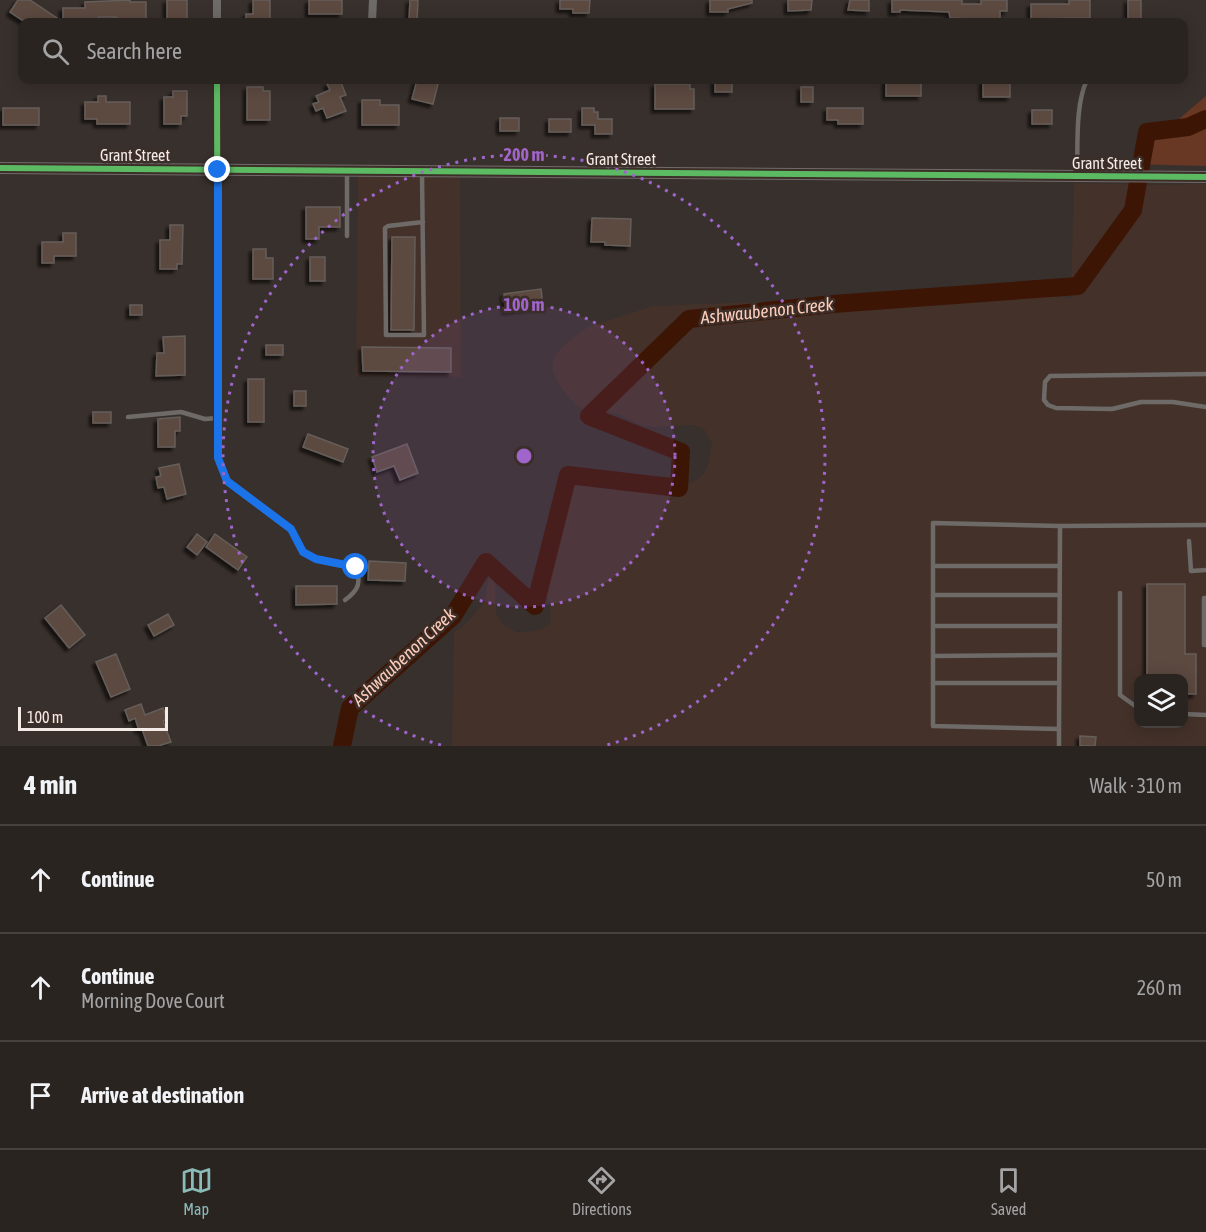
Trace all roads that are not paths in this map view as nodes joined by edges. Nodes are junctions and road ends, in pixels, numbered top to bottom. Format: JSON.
{"nodes":[{"id":1,"x":217,"y":0,"type":"edge"},
{"id":2,"x":373,"y":0,"type":"edge"},
{"id":3,"x":217,"y":18,"type":"edge"},
{"id":4,"x":372,"y":18,"type":"edge"},
{"id":5,"x":217,"y":84,"type":"edge"},
{"id":6,"x":1084,"y":84,"type":"edge"},
{"id":7,"x":0,"y":168,"type":"edge"},
{"id":8,"x":218,"y":170,"type":"junction"},
{"id":9,"x":347,"y":171,"type":"junction"},
{"id":10,"x":422,"y":171,"type":"junction"},
{"id":11,"x":1077,"y":176,"type":"junction"},
{"id":12,"x":1206,"y":177,"type":"edge"},
{"id":13,"x":423,"y":222,"type":"junction"},
{"id":14,"x":348,"y":236,"type":"dead end"},
{"id":15,"x":1206,"y":374,"type":"edge"},
{"id":16,"x":1206,"y":407,"type":"edge"},
{"id":17,"x":128,"y":417,"type":"dead end"},
{"id":18,"x":218,"y":418,"type":"junction"},
{"id":19,"x":1206,"y":525,"type":"edge"},
{"id":20,"x":1060,"y":526,"type":"junction"},
{"id":21,"x":291,"y":529,"type":"joint"},
{"id":22,"x":1189,"y":541,"type":"dead end"},
{"id":23,"x":933,"y":566,"type":"junction"},
{"id":24,"x":1060,"y":566,"type":"junction"},
{"id":25,"x":1206,"y":570,"type":"edge"},
{"id":26,"x":1120,"y":592,"type":"dead end"},
{"id":27,"x":933,"y":595,"type":"junction"},
{"id":28,"x":1060,"y":595,"type":"junction"},
{"id":29,"x":1206,"y":598,"type":"edge"},
{"id":30,"x":345,"y":600,"type":"dead end"},
{"id":31,"x":933,"y":626,"type":"junction"},
{"id":32,"x":1059,"y":626,"type":"junction"},
{"id":33,"x":1206,"y":645,"type":"edge"},
{"id":34,"x":1059,"y":655,"type":"junction"},
{"id":35,"x":933,"y":656,"type":"junction"},
{"id":36,"x":933,"y":682,"type":"junction"},
{"id":37,"x":1059,"y":683,"type":"junction"},
{"id":38,"x":1134,"y":705,"type":"edge"},
{"id":39,"x":1188,"y":714,"type":"edge"},
{"id":40,"x":1206,"y":715,"type":"edge"},
{"id":41,"x":1059,"y":729,"type":"junction"},
{"id":42,"x":1059,"y":746,"type":"edge"}],
"edges":[{"from":1,"to":3,"type":"street"},
{"from":2,"to":4,"type":"street"},
{"from":5,"to":8,"type":"street"},
{"from":6,"to":11,"type":"lane"},
{"from":7,"to":8,"type":"street","name":"Grant Street"},
{"from":8,"to":9,"type":"street","name":"Grant Street"},
{"from":8,"to":18,"type":"street"},
{"from":9,"to":10,"type":"street","name":"Grant Street"},
{"from":9,"to":14,"type":"lane"},
{"from":10,"to":11,"type":"street","name":"Grant Street"},
{"from":10,"to":13,"type":"lane"},
{"from":11,"to":12,"type":"street","name":"Grant Street"},
{"from":13,"to":13,"type":"lane"},
{"from":15,"to":16,"type":"lane"},
{"from":17,"to":18,"type":"lane"},
{"from":18,"to":21,"type":"street"},
{"from":19,"to":20,"type":"lane"},
{"from":20,"to":23,"type":"lane"},
{"from":20,"to":24,"type":"lane"},
{"from":21,"to":30,"type":"lane"},
{"from":22,"to":25,"type":"lane"},
{"from":23,"to":24,"type":"lane"},
{"from":23,"to":27,"type":"lane"},
{"from":24,"to":28,"type":"lane"},
{"from":26,"to":38,"type":"lane"},
{"from":27,"to":28,"type":"lane"},
{"from":27,"to":31,"type":"lane"},
{"from":28,"to":32,"type":"lane"},
{"from":29,"to":33,"type":"lane"},
{"from":31,"to":32,"type":"lane"},
{"from":31,"to":35,"type":"lane"},
{"from":32,"to":34,"type":"lane"},
{"from":34,"to":35,"type":"lane"},
{"from":34,"to":37,"type":"lane"},
{"from":35,"to":36,"type":"lane"},
{"from":36,"to":37,"type":"lane"},
{"from":36,"to":41,"type":"lane"},
{"from":37,"to":41,"type":"lane"},
{"from":39,"to":40,"type":"lane"},
{"from":41,"to":42,"type":"lane"}]}
